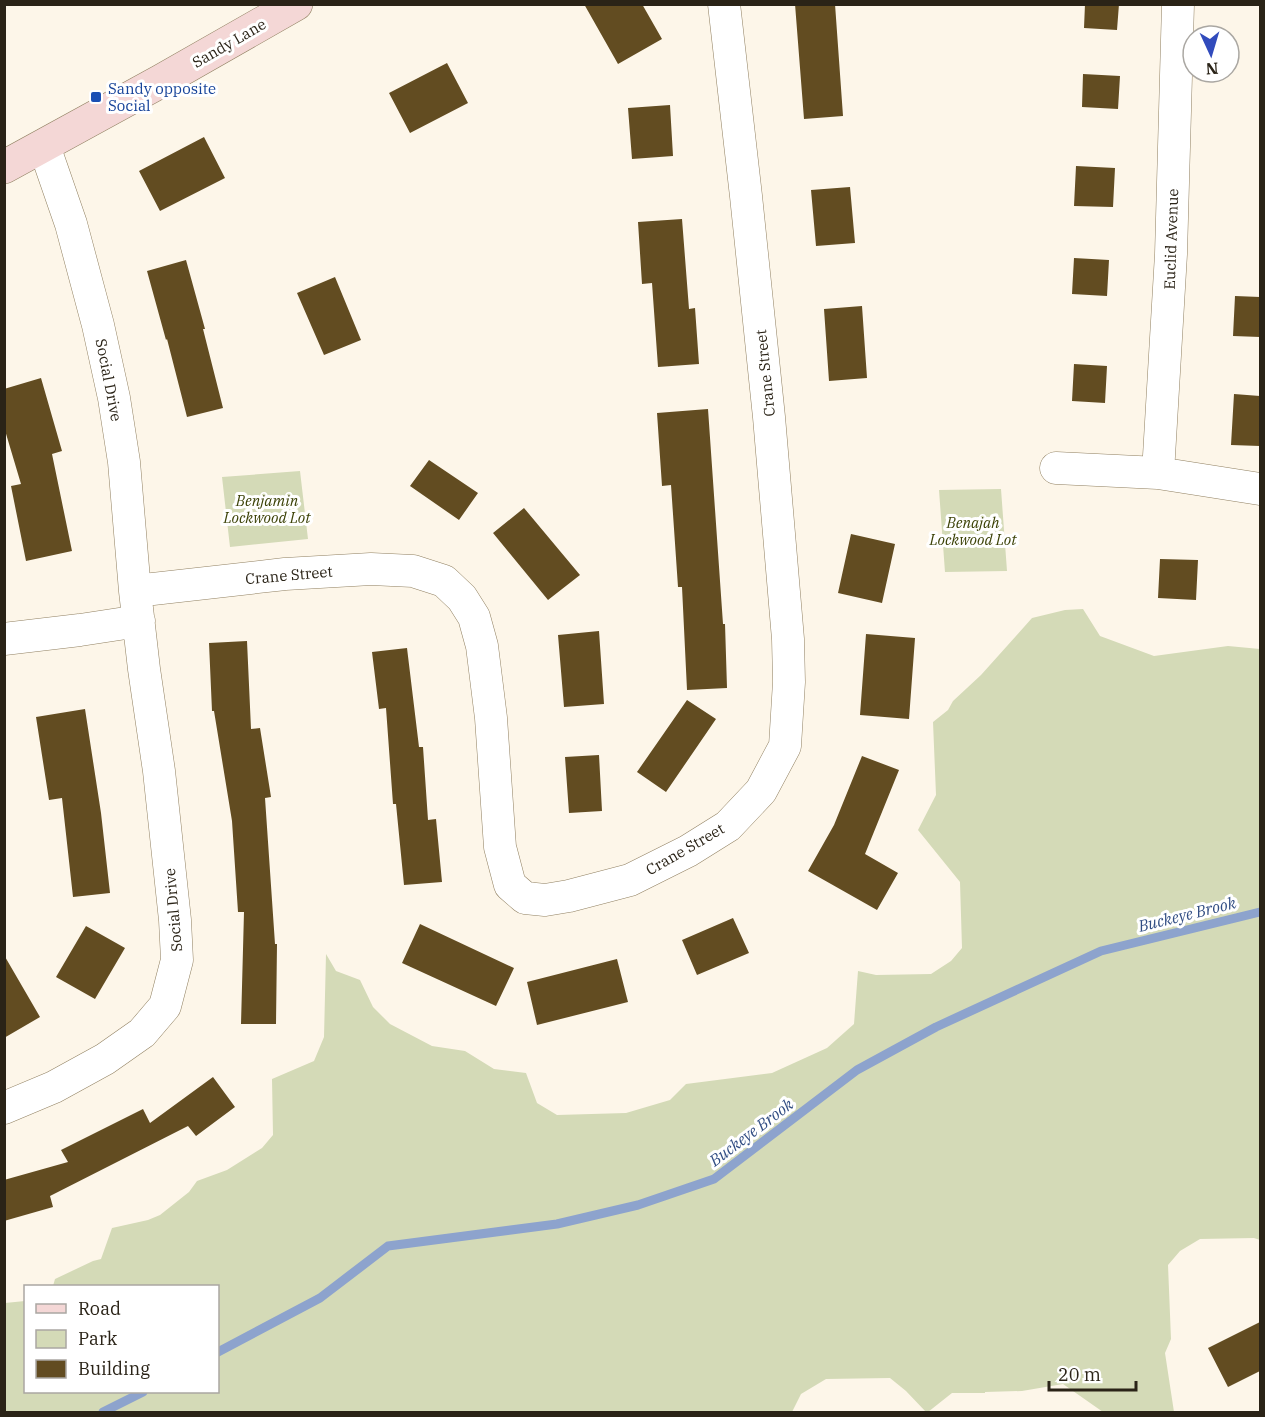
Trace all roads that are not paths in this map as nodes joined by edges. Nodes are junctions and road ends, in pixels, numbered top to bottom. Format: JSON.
{"nodes":[{"id":1,"x":296,"y":4,"type":"edge"},
{"id":2,"x":724,"y":4,"type":"edge"},
{"id":3,"x":1178,"y":4,"type":"edge"},
{"id":4,"x":44,"y":146,"type":"junction"},
{"id":5,"x":4,"y":167,"type":"edge"},
{"id":6,"x":1056,"y":468,"type":"dead end"},
{"id":7,"x":1158,"y":473,"type":"junction"},
{"id":8,"x":1260,"y":489,"type":"edge"},
{"id":9,"x":137,"y":606,"type":"junction"},
{"id":10,"x":4,"y":639,"type":"edge"},
{"id":11,"x":4,"y":1108,"type":"edge"}],
"edges":[{"from":1,"to":4,"type":"main road","name":"Sandy Lane"},
{"from":2,"to":9,"type":"street","name":"Crane Street"},
{"from":3,"to":7,"type":"street","name":"Euclid Avenue"},
{"from":4,"to":5,"type":"main road","name":"Sandy Lane"},
{"from":4,"to":9,"type":"street","name":"Social Drive"},
{"from":6,"to":7,"type":"street"},
{"from":7,"to":8,"type":"street"},
{"from":9,"to":10,"type":"street"},
{"from":9,"to":11,"type":"street","name":"Social Drive"}]}
